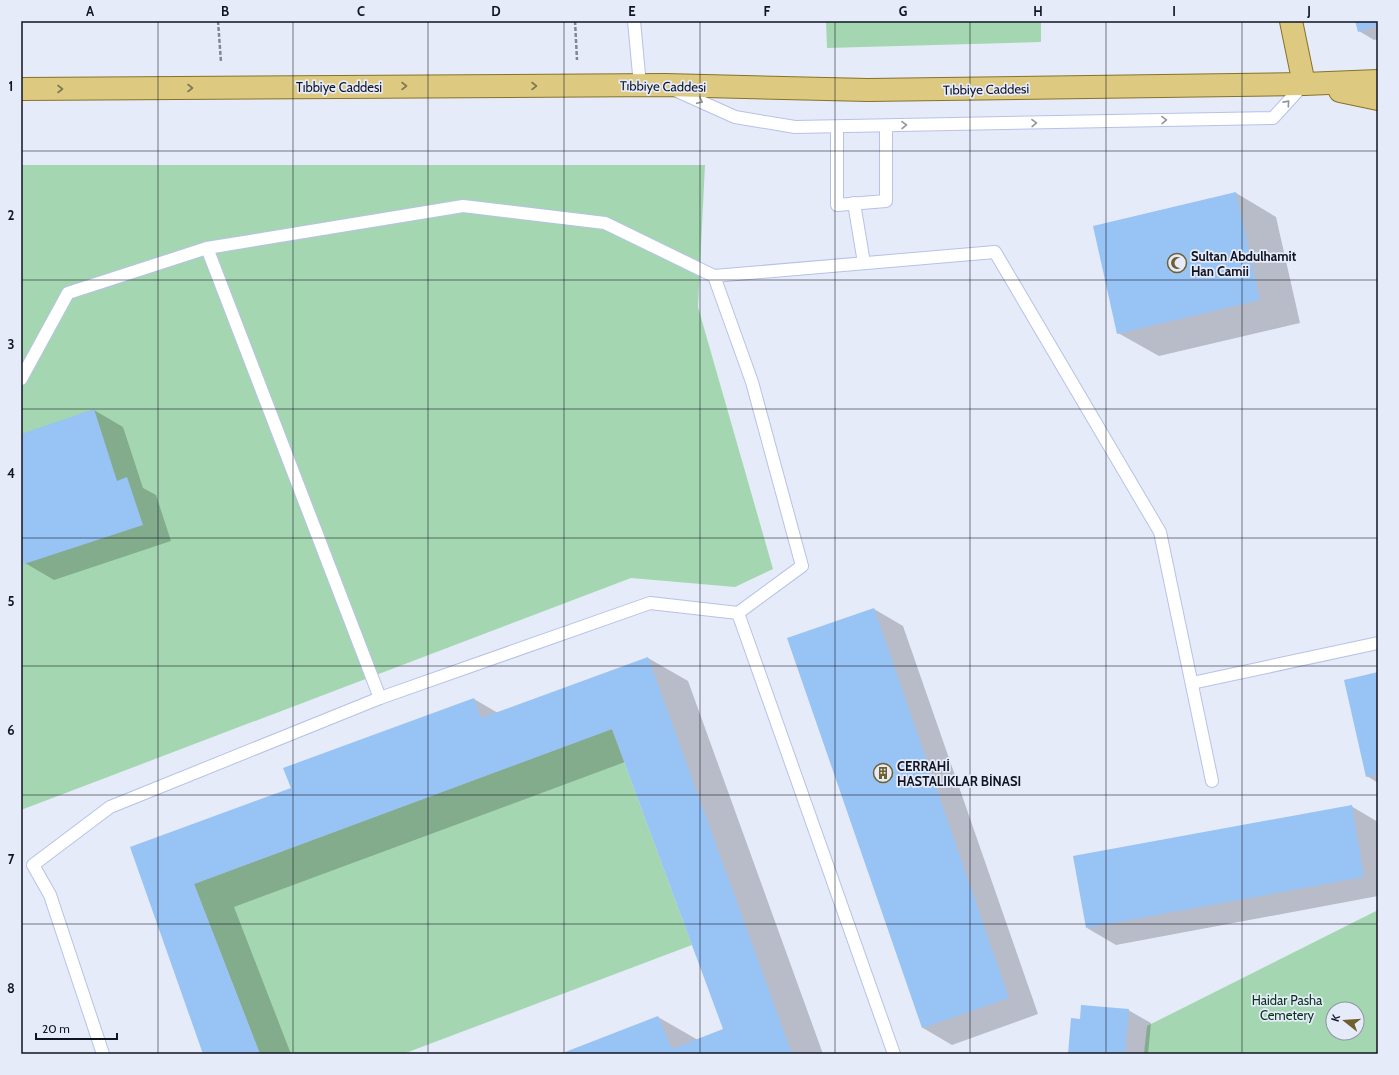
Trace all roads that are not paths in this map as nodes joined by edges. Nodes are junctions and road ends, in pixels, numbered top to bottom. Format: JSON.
{"nodes":[{"id":1,"x":634,"y":21,"type":"edge"},
{"id":2,"x":1291,"y":21,"type":"edge"},
{"id":3,"x":1378,"y":81,"type":"edge"},
{"id":4,"x":1304,"y":84,"type":"junction"},
{"id":5,"x":640,"y":85,"type":"junction"},
{"id":6,"x":665,"y":85,"type":"junction"},
{"id":7,"x":21,"y":89,"type":"edge"},
{"id":8,"x":1378,"y":99,"type":"edge"},
{"id":9,"x":886,"y":126,"type":"junction"},
{"id":10,"x":837,"y":127,"type":"junction"},
{"id":11,"x":854,"y":204,"type":"junction"},
{"id":12,"x":207,"y":248,"type":"junction"},
{"id":13,"x":864,"y":263,"type":"junction"},
{"id":14,"x":714,"y":276,"type":"junction"},
{"id":15,"x":21,"y":379,"type":"edge"},
{"id":16,"x":738,"y":613,"type":"junction"},
{"id":17,"x":1378,"y":643,"type":"edge"},
{"id":18,"x":1192,"y":683,"type":"junction"},
{"id":19,"x":380,"y":698,"type":"junction"},
{"id":20,"x":1212,"y":782,"type":"dead end"},
{"id":21,"x":27,"y":866,"type":"edge"},
{"id":22,"x":103,"y":1054,"type":"edge"},
{"id":23,"x":894,"y":1054,"type":"edge"}],
"edges":[{"from":1,"to":5,"type":"lane"},
{"from":2,"to":4,"type":"main road"},
{"from":3,"to":4,"type":"main road","name":"Tıbbiye Caddesi"},
{"from":4,"to":6,"type":"main road","name":"Tıbbiye Caddesi"},
{"from":4,"to":8,"type":"main road","name":"Tıbbiye Caddesi"},
{"from":9,"to":4,"type":"lane","one_way":true},
{"from":5,"to":6,"type":"main road","name":"Tıbbiye Caddesi"},
{"from":7,"to":5,"type":"main road","name":"Tıbbiye Caddesi","one_way":true},
{"from":6,"to":10,"type":"lane","one_way":true},
{"from":9,"to":10,"type":"lane"},
{"from":9,"to":11,"type":"lane"},
{"from":10,"to":11,"type":"lane"},
{"from":11,"to":13,"type":"lane"},
{"from":12,"to":14,"type":"lane"},
{"from":12,"to":15,"type":"lane"},
{"from":12,"to":19,"type":"lane"},
{"from":13,"to":14,"type":"lane"},
{"from":13,"to":18,"type":"lane"},
{"from":14,"to":16,"type":"lane"},
{"from":16,"to":19,"type":"lane"},
{"from":16,"to":23,"type":"lane"},
{"from":17,"to":18,"type":"lane"},
{"from":18,"to":20,"type":"lane"},
{"from":19,"to":21,"type":"lane"},
{"from":21,"to":22,"type":"lane"}]}
